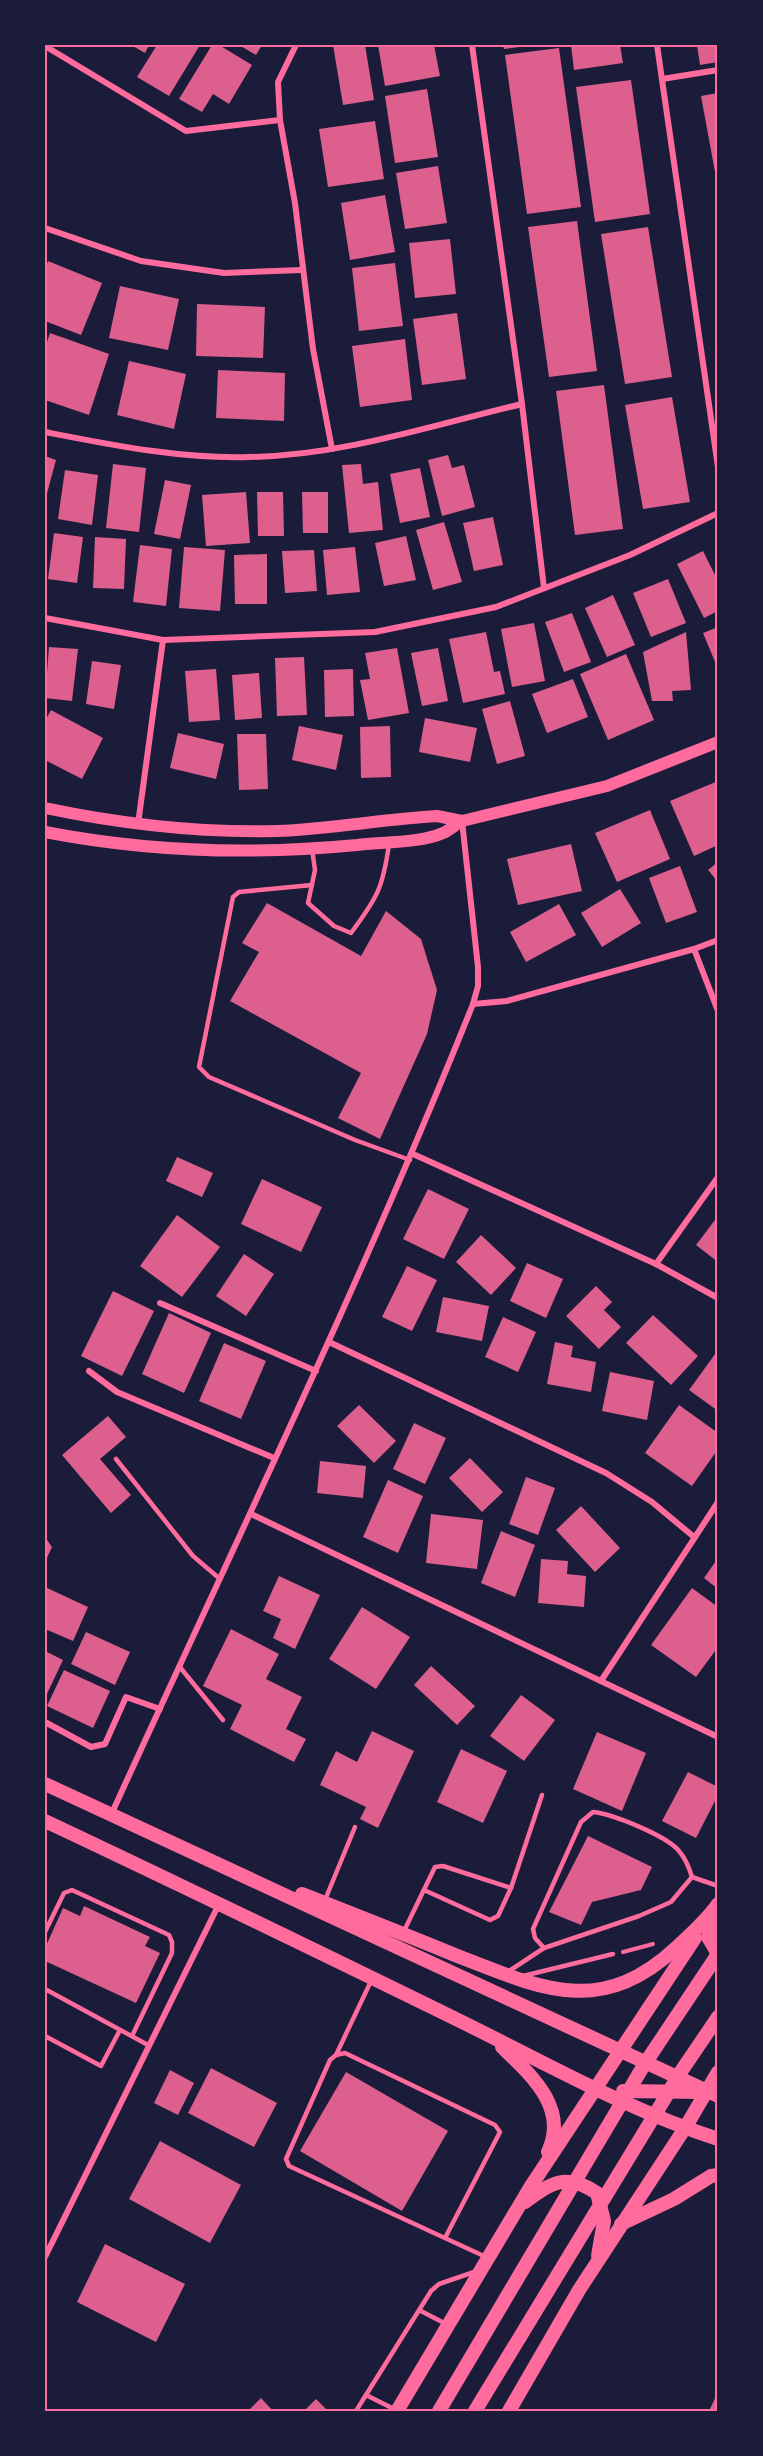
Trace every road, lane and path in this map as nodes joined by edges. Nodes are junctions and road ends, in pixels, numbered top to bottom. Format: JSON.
{"nodes":[{"id":1,"x":296,"y":45,"type":"edge"},
{"id":2,"x":471,"y":45,"type":"edge"},
{"id":3,"x":657,"y":45,"type":"edge"},
{"id":4,"x":45,"y":46,"type":"edge"},
{"id":5,"x":718,"y":70,"type":"edge"},
{"id":6,"x":662,"y":78,"type":"junction"},
{"id":7,"x":280,"y":120,"type":"junction"},
{"id":8,"x":45,"y":228,"type":"edge"},
{"id":9,"x":302,"y":270,"type":"junction"},
{"id":10,"x":522,"y":404,"type":"junction"},
{"id":11,"x":45,"y":432,"type":"edge"},
{"id":12,"x":332,"y":449,"type":"junction"},
{"id":13,"x":718,"y":467,"type":"edge"},
{"id":14,"x":718,"y":513,"type":"edge"},
{"id":15,"x":544,"y":588,"type":"junction"},
{"id":16,"x":45,"y":618,"type":"edge"},
{"id":17,"x":163,"y":640,"type":"junction"},
{"id":18,"x":718,"y":742,"type":"edge"},
{"id":19,"x":45,"y":808,"type":"edge"},
{"id":20,"x":462,"y":820,"type":"junction"},
{"id":21,"x":138,"y":824,"type":"junction"},
{"id":22,"x":45,"y":832,"type":"edge"},
{"id":23,"x":390,"y":842,"type":"junction"},
{"id":24,"x":312,"y":849,"type":"junction"},
{"id":25,"x":312,"y":885,"type":"junction"},
{"id":26,"x":718,"y":940,"type":"edge"},
{"id":27,"x":694,"y":949,"type":"junction"},
{"id":28,"x":473,"y":1004,"type":"junction"},
{"id":29,"x":718,"y":1011,"type":"edge"},
{"id":30,"x":412,"y":1157,"type":"junction"},
{"id":31,"x":718,"y":1177,"type":"edge"},
{"id":32,"x":656,"y":1264,"type":"junction"},
{"id":33,"x":718,"y":1298,"type":"edge"},
{"id":34,"x":160,"y":1303,"type":"dead end"},
{"id":35,"x":329,"y":1342,"type":"junction"},
{"id":36,"x":89,"y":1371,"type":"dead end"},
{"id":37,"x":316,"y":1371,"type":"junction"},
{"id":38,"x":274,"y":1458,"type":"junction"},
{"id":39,"x":116,"y":1459,"type":"dead end"},
{"id":40,"x":718,"y":1502,"type":"edge"},
{"id":41,"x":251,"y":1514,"type":"junction"},
{"id":42,"x":694,"y":1537,"type":"junction"},
{"id":43,"x":220,"y":1579,"type":"junction"},
{"id":44,"x":180,"y":1666,"type":"junction"},
{"id":45,"x":601,"y":1681,"type":"junction"},
{"id":46,"x":160,"y":1709,"type":"junction"},
{"id":47,"x":223,"y":1720,"type":"dead end"},
{"id":48,"x":45,"y":1722,"type":"edge"},
{"id":49,"x":718,"y":1737,"type":"edge"},
{"id":50,"x":45,"y":1784,"type":"edge"},
{"id":51,"x":542,"y":1795,"type":"dead end"},
{"id":52,"x":111,"y":1815,"type":"junction"},
{"id":53,"x":45,"y":1821,"type":"edge"},
{"id":54,"x":355,"y":1827,"type":"dead end"},
{"id":55,"x":167,"y":1840,"type":"junction"},
{"id":56,"x":692,"y":1877,"type":"junction"},
{"id":57,"x":718,"y":1886,"type":"edge"},
{"id":58,"x":511,"y":1888,"type":"junction"},
{"id":59,"x":424,"y":1890,"type":"junction"},
{"id":60,"x":324,"y":1902,"type":"junction"},
{"id":61,"x":219,"y":1903,"type":"junction"},
{"id":62,"x":717,"y":1906,"type":"edge"},
{"id":63,"x":708,"y":1919,"type":"junction"},
{"id":64,"x":45,"y":1932,"type":"edge"},
{"id":65,"x":403,"y":1934,"type":"junction"},
{"id":66,"x":544,"y":1948,"type":"junction"},
{"id":67,"x":613,"y":1954,"type":"dead end"},
{"id":68,"x":718,"y":1954,"type":"edge"},
{"id":69,"x":510,"y":1976,"type":"junction"},
{"id":70,"x":372,"y":1978,"type":"junction"},
{"id":71,"x":46,"y":1991,"type":"edge"},
{"id":72,"x":718,"y":2017,"type":"edge"},
{"id":73,"x":120,"y":2030,"type":"junction"},
{"id":74,"x":45,"y":2036,"type":"edge"},
{"id":75,"x":132,"y":2036,"type":"junction"},
{"id":76,"x":492,"y":2037,"type":"junction"},
{"id":77,"x":148,"y":2045,"type":"junction"},
{"id":78,"x":618,"y":2050,"type":"junction"},
{"id":79,"x":336,"y":2055,"type":"junction"},
{"id":80,"x":718,"y":2072,"type":"edge"},
{"id":81,"x":597,"y":2090,"type":"junction"},
{"id":82,"x":650,"y":2093,"type":"junction"},
{"id":83,"x":712,"y":2094,"type":"edge"},
{"id":84,"x":685,"y":2128,"type":"junction"},
{"id":85,"x":718,"y":2139,"type":"edge"},
{"id":86,"x":718,"y":2175,"type":"edge"},
{"id":87,"x":531,"y":2186,"type":"junction"},
{"id":88,"x":520,"y":2205,"type":"junction"},
{"id":89,"x":621,"y":2224,"type":"junction"},
{"id":90,"x":445,"y":2238,"type":"junction"},
{"id":91,"x":45,"y":2257,"type":"edge"},
{"id":92,"x":597,"y":2262,"type":"junction"},
{"id":93,"x":486,"y":2264,"type":"junction"},
{"id":94,"x":419,"y":2310,"type":"junction"},
{"id":95,"x":449,"y":2326,"type":"junction"},
{"id":96,"x":366,"y":2395,"type":"junction"},
{"id":97,"x":357,"y":2411,"type":"edge"},
{"id":98,"x":397,"y":2411,"type":"edge"},
{"id":99,"x":439,"y":2411,"type":"edge"},
{"id":100,"x":475,"y":2411,"type":"edge"},
{"id":101,"x":508,"y":2411,"type":"edge"}],
"edges":[{"from":1,"to":7,"type":"street"},
{"from":2,"to":10,"type":"street"},
{"from":3,"to":6,"type":"street"},
{"from":4,"to":7,"type":"street"},
{"from":5,"to":6,"type":"street"},
{"from":6,"to":13,"type":"street"},
{"from":7,"to":9,"type":"street"},
{"from":8,"to":9,"type":"street"},
{"from":9,"to":12,"type":"street"},
{"from":10,"to":12,"type":"street"},
{"from":10,"to":15,"type":"street"},
{"from":11,"to":12,"type":"street"},
{"from":14,"to":15,"type":"street"},
{"from":15,"to":17,"type":"street"},
{"from":16,"to":17,"type":"street"},
{"from":17,"to":21,"type":"street"},
{"from":18,"to":20,"type":"main road"},
{"from":19,"to":21,"type":"main road"},
{"from":20,"to":21,"type":"main road"},
{"from":20,"to":23,"type":"main road"},
{"from":20,"to":28,"type":"street"},
{"from":22,"to":24,"type":"main road"},
{"from":23,"to":24,"type":"main road"},
{"from":23,"to":25,"type":"lane"},
{"from":24,"to":25,"type":"lane"},
{"from":25,"to":30,"type":"lane"},
{"from":26,"to":27,"type":"street"},
{"from":27,"to":28,"type":"street"},
{"from":27,"to":29,"type":"street"},
{"from":28,"to":30,"type":"street"},
{"from":30,"to":32,"type":"street"},
{"from":30,"to":35,"type":"street"},
{"from":31,"to":32,"type":"street"},
{"from":32,"to":33,"type":"street"},
{"from":34,"to":37,"type":"street"},
{"from":35,"to":37,"type":"street"},
{"from":35,"to":42,"type":"street"},
{"from":36,"to":38,"type":"street"},
{"from":37,"to":38,"type":"street"},
{"from":38,"to":41,"type":"street"},
{"from":39,"to":43,"type":"lane"},
{"from":40,"to":42,"type":"street"},
{"from":41,"to":43,"type":"street"},
{"from":41,"to":45,"type":"street"},
{"from":42,"to":45,"type":"street"},
{"from":43,"to":44,"type":"street"},
{"from":44,"to":46,"type":"street"},
{"from":44,"to":47,"type":"lane"},
{"from":45,"to":49,"type":"street"},
{"from":46,"to":48,"type":"street"},
{"from":46,"to":52,"type":"street"},
{"from":50,"to":52,"type":"main road"},
{"from":51,"to":58,"type":"lane"},
{"from":52,"to":55,"type":"main road"},
{"from":53,"to":61,"type":"main road"},
{"from":54,"to":60,"type":"lane"},
{"from":55,"to":60,"type":"main road"},
{"from":55,"to":78,"type":"main road"},
{"from":56,"to":57,"type":"lane"},
{"from":56,"to":66,"type":"lane"},
{"from":56,"to":66,"type":"lane"},
{"from":58,"to":59,"type":"lane"},
{"from":58,"to":59,"type":"lane"},
{"from":59,"to":65,"type":"lane"},
{"from":60,"to":65,"type":"main road"},
{"from":61,"to":70,"type":"main road"},
{"from":61,"to":77,"type":"street"},
{"from":62,"to":63,"type":"main road"},
{"from":62,"to":68,"type":"main road"},
{"from":63,"to":69,"type":"main road"},
{"from":63,"to":78,"type":"main road"},
{"from":64,"to":75,"type":"lane"},
{"from":65,"to":69,"type":"main road"},
{"from":66,"to":69,"type":"lane"},
{"from":67,"to":69,"type":"lane"},
{"from":68,"to":99,"type":"main road"},
{"from":70,"to":76,"type":"main road"},
{"from":70,"to":79,"type":"lane"},
{"from":71,"to":73,"type":"lane"},
{"from":72,"to":100,"type":"main road"},
{"from":73,"to":74,"type":"lane"},
{"from":73,"to":75,"type":"lane"},
{"from":75,"to":77,"type":"lane"},
{"from":76,"to":81,"type":"main road"},
{"from":76,"to":87,"type":"main road"},
{"from":77,"to":91,"type":"street"},
{"from":78,"to":81,"type":"main road"},
{"from":78,"to":82,"type":"main road"},
{"from":78,"to":83,"type":"main road"},
{"from":79,"to":90,"type":"lane"},
{"from":79,"to":90,"type":"lane"},
{"from":80,"to":83,"type":"main road"},
{"from":81,"to":82,"type":"main road"},
{"from":81,"to":84,"type":"main road"},
{"from":81,"to":87,"type":"main road"},
{"from":82,"to":83,"type":"main road"},
{"from":82,"to":84,"type":"main road"},
{"from":83,"to":84,"type":"main road"},
{"from":84,"to":85,"type":"main road"},
{"from":84,"to":89,"type":"main road"},
{"from":86,"to":89,"type":"main road"},
{"from":87,"to":88,"type":"main road"},
{"from":88,"to":92,"type":"main road"},
{"from":88,"to":93,"type":"main road"},
{"from":89,"to":92,"type":"main road"},
{"from":90,"to":93,"type":"lane"},
{"from":92,"to":101,"type":"main road"},
{"from":93,"to":94,"type":"lane"},
{"from":93,"to":95,"type":"main road"},
{"from":94,"to":95,"type":"lane"},
{"from":94,"to":96,"type":"lane"},
{"from":95,"to":98,"type":"main road"},
{"from":96,"to":97,"type":"lane"},
{"from":96,"to":98,"type":"lane"}]}
